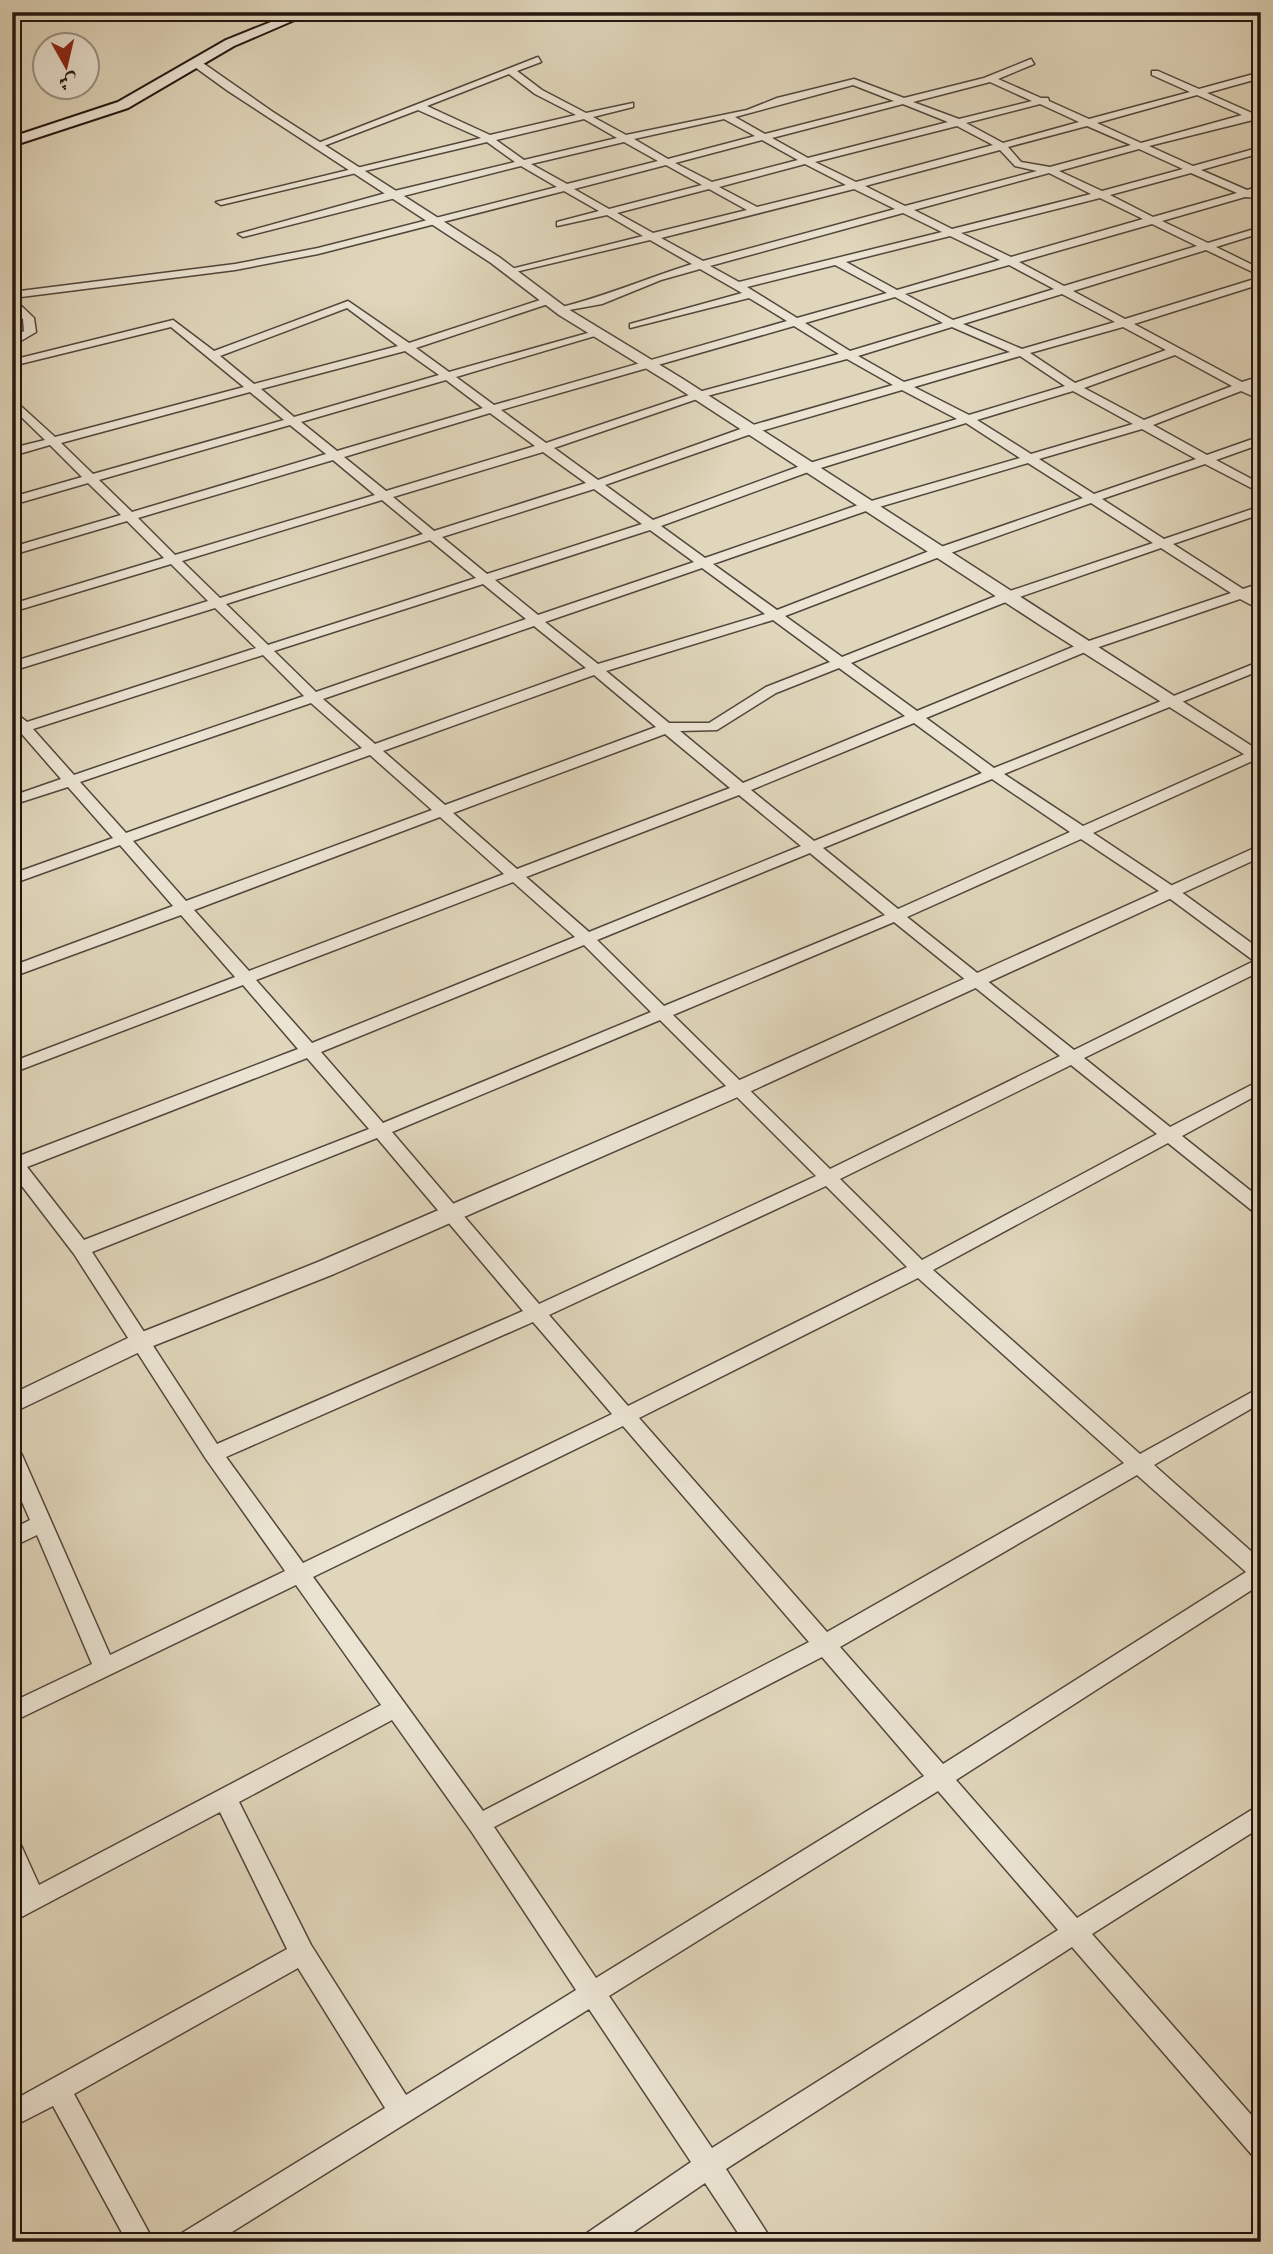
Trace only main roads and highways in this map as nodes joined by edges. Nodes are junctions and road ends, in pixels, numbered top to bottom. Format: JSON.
{"nodes":[{"id":1,"x":307,"y":12,"type":"edge"},
{"id":2,"x":12,"y":142,"type":"edge"}],
"edges":[{"from":1,"to":2,"type":"main road"}]}
